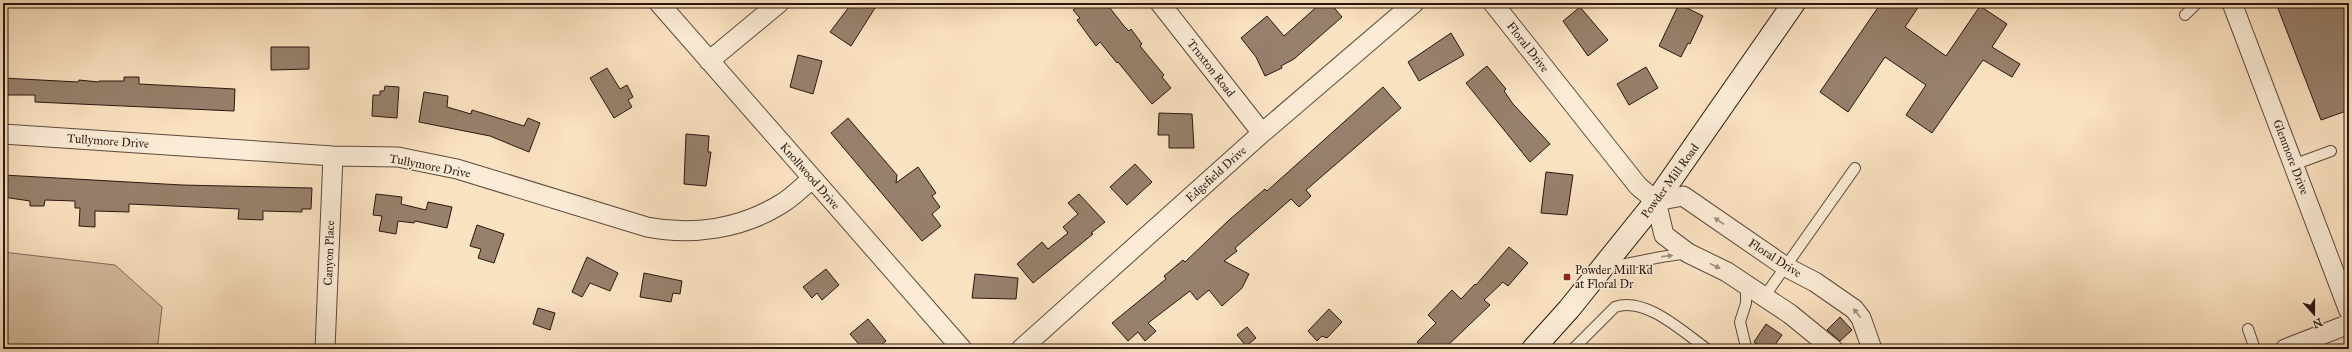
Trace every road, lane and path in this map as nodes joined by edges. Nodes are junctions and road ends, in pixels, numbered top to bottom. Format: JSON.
{"nodes":[{"id":1,"x":659,"y":3,"type":"edge"},
{"id":2,"x":778,"y":3,"type":"edge"},
{"id":3,"x":1160,"y":3,"type":"edge"},
{"id":4,"x":1414,"y":3,"type":"edge"},
{"id":5,"x":1492,"y":3,"type":"edge"},
{"id":6,"x":1794,"y":3,"type":"edge"},
{"id":7,"x":2197,"y":3,"type":"edge"},
{"id":8,"x":2232,"y":3,"type":"edge"},
{"id":9,"x":2186,"y":15,"type":"dead end"},
{"id":10,"x":709,"y":61,"type":"junction"},
{"id":11,"x":1262,"y":133,"type":"junction"},
{"id":12,"x":3,"y":134,"type":"edge"},
{"id":13,"x":2331,"y":151,"type":"dead end"},
{"id":14,"x":333,"y":156,"type":"junction"},
{"id":15,"x":2293,"y":165,"type":"junction"},
{"id":16,"x":1855,"y":168,"type":"dead end"},
{"id":17,"x":812,"y":179,"type":"junction"},
{"id":18,"x":1656,"y":201,"type":"junction"},
{"id":19,"x":1688,"y":253,"type":"junction"},
{"id":20,"x":1786,"y":266,"type":"junction"},
{"id":21,"x":1601,"y":269,"type":"junction"},
{"id":22,"x":1746,"y":286,"type":"junction"},
{"id":23,"x":1764,"y":297,"type":"junction"},
{"id":24,"x":2349,"y":311,"type":"edge"},
{"id":25,"x":2349,"y":324,"type":"edge"},
{"id":26,"x":2248,"y":329,"type":"dead end"},
{"id":27,"x":325,"y":349,"type":"edge"},
{"id":28,"x":962,"y":349,"type":"edge"},
{"id":29,"x":1021,"y":349,"type":"edge"},
{"id":30,"x":1533,"y":349,"type":"edge"},
{"id":31,"x":1573,"y":349,"type":"edge"},
{"id":32,"x":1707,"y":349,"type":"edge"},
{"id":33,"x":1748,"y":349,"type":"edge"},
{"id":34,"x":1834,"y":349,"type":"edge"},
{"id":35,"x":1872,"y":349,"type":"edge"},
{"id":36,"x":2255,"y":349,"type":"edge"},
{"id":37,"x":2285,"y":349,"type":"edge"}],
"edges":[{"from":1,"to":10,"type":"street","name":"Knollwood Drive"},
{"from":2,"to":10,"type":"street"},
{"from":3,"to":11,"type":"street","name":"Truxton Road"},
{"from":4,"to":11,"type":"street","name":"Edgefield Drive"},
{"from":5,"to":18,"type":"street","name":"Floral Drive"},
{"from":6,"to":18,"type":"main road","name":"Powder Mill Road"},
{"from":7,"to":9,"type":"lane"},
{"from":8,"to":15,"type":"street","name":"Glenmore Drive"},
{"from":10,"to":17,"type":"street","name":"Knollwood Drive"},
{"from":11,"to":29,"type":"street","name":"Edgefield Drive"},
{"from":12,"to":14,"type":"street","name":"Tullymore Drive"},
{"from":13,"to":15,"type":"lane"},
{"from":14,"to":17,"type":"street","name":"Tullymore Drive"},
{"from":14,"to":27,"type":"street","name":"Canyon Place"},
{"from":15,"to":24,"type":"street","name":"Glenmore Drive"},
{"from":16,"to":20,"type":"lane"},
{"from":17,"to":28,"type":"street","name":"Knollwood Drive"},
{"from":18,"to":19,"type":"street"},
{"from":20,"to":18,"type":"street","name":"Floral Drive","one_way":true},
{"from":18,"to":21,"type":"main road","name":"Powder Mill Road"},
{"from":21,"to":19,"type":"lane","one_way":true},
{"from":19,"to":22,"type":"street","one_way":true},
{"from":20,"to":23,"type":"lane"},
{"from":35,"to":20,"type":"street","name":"Floral Drive","one_way":true},
{"from":21,"to":30,"type":"main road","name":"Powder Mill Road"},
{"from":22,"to":23,"type":"street"},
{"from":22,"to":33,"type":"lane"},
{"from":23,"to":34,"type":"street"},
{"from":25,"to":37,"type":"street"},
{"from":26,"to":36,"type":"lane"},
{"from":31,"to":32,"type":"lane"}]}
